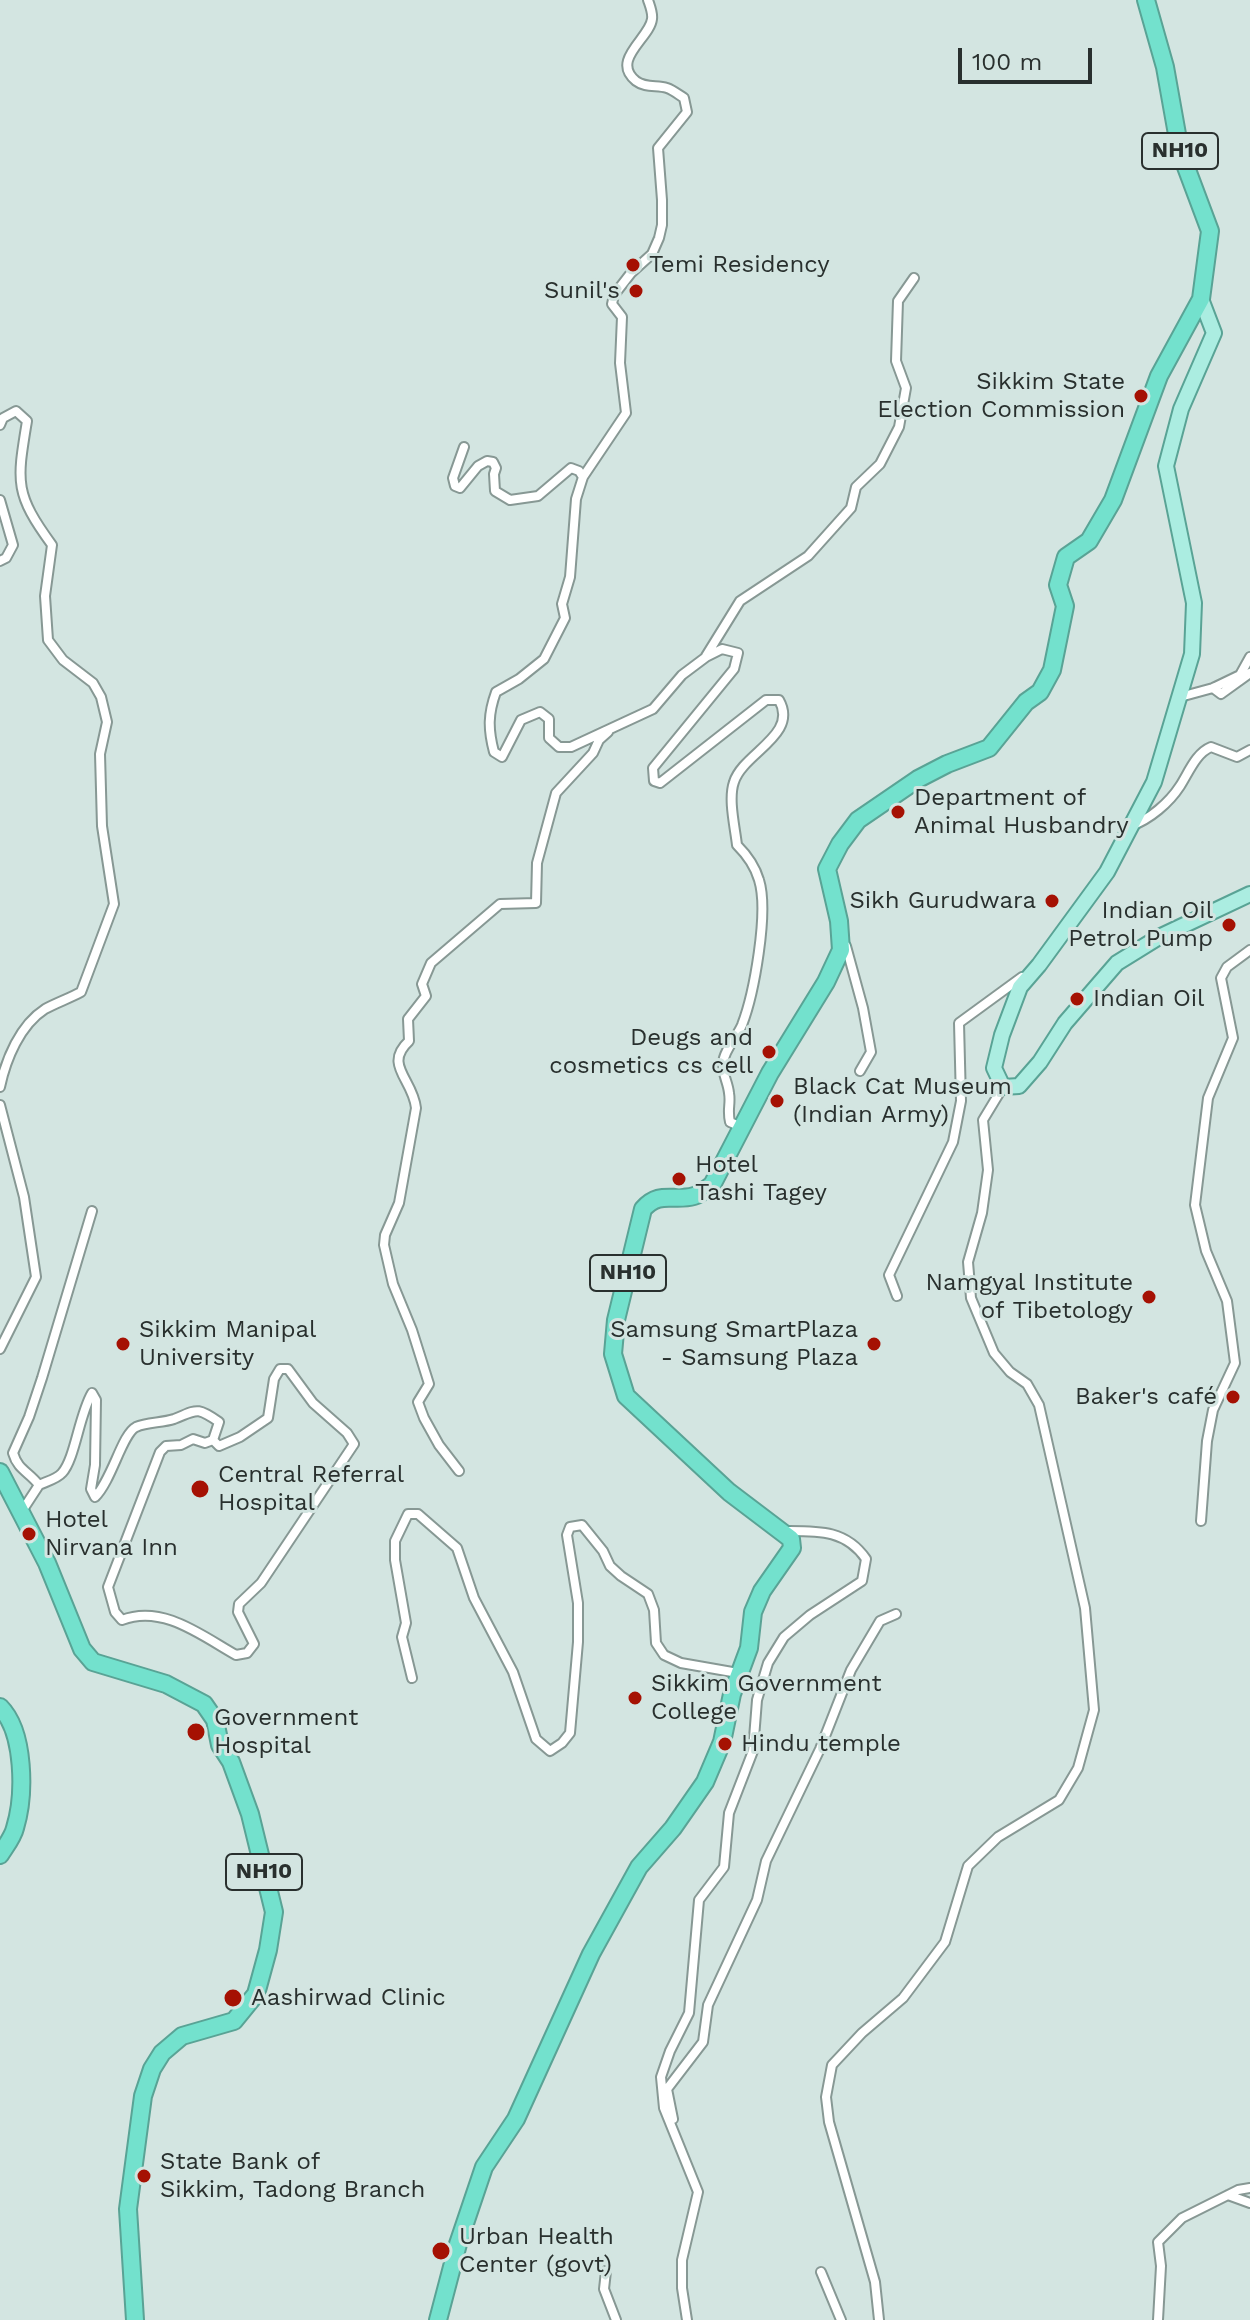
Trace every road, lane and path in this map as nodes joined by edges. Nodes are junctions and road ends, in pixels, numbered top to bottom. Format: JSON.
{"nodes":[{"id":1,"x":648,"y":0,"type":"edge"},
{"id":2,"x":1146,"y":0,"type":"edge"},
{"id":3,"x":914,"y":278,"type":"dead end"},
{"id":4,"x":1201,"y":299,"type":"junction"},
{"id":5,"x":0,"y":425,"type":"edge"},
{"id":6,"x":464,"y":447,"type":"dead end"},
{"id":7,"x":583,"y":477,"type":"junction"},
{"id":8,"x":0,"y":500,"type":"edge"},
{"id":9,"x":0,"y":561,"type":"edge"},
{"id":10,"x":706,"y":657,"type":"junction"},
{"id":11,"x":1250,"y":657,"type":"edge"},
{"id":12,"x":1250,"y":673,"type":"edge"},
{"id":13,"x":1213,"y":688,"type":"junction"},
{"id":14,"x":1179,"y":697,"type":"junction"},
{"id":15,"x":611,"y":728,"type":"junction"},
{"id":16,"x":1250,"y":750,"type":"edge"},
{"id":17,"x":1130,"y":827,"type":"junction"},
{"id":18,"x":1250,"y":894,"type":"edge"},
{"id":19,"x":839,"y":931,"type":"junction"},
{"id":20,"x":1250,"y":950,"type":"edge"},
{"id":21,"x":1039,"y":965,"type":"junction"},
{"id":22,"x":860,"y":1071,"type":"dead end"},
{"id":23,"x":0,"y":1087,"type":"edge"},
{"id":24,"x":1003,"y":1087,"type":"junction"},
{"id":25,"x":0,"y":1105,"type":"edge"},
{"id":26,"x":741,"y":1127,"type":"junction"},
{"id":27,"x":92,"y":1211,"type":"dead end"},
{"id":28,"x":897,"y":1296,"type":"dead end"},
{"id":29,"x":0,"y":1349,"type":"edge"},
{"id":30,"x":213,"y":1440,"type":"junction"},
{"id":31,"x":459,"y":1471,"type":"dead end"},
{"id":32,"x":0,"y":1472,"type":"edge"},
{"id":33,"x":39,"y":1485,"type":"junction"},
{"id":34,"x":21,"y":1513,"type":"junction"},
{"id":35,"x":1201,"y":1521,"type":"dead end"},
{"id":36,"x":782,"y":1531,"type":"junction"},
{"id":37,"x":896,"y":1614,"type":"dead end"},
{"id":38,"x":738,"y":1673,"type":"junction"},
{"id":39,"x":412,"y":1678,"type":"dead end"},
{"id":40,"x":0,"y":1707,"type":"edge"},
{"id":41,"x":0,"y":1855,"type":"edge"},
{"id":42,"x":677,"y":2144,"type":"junction"},
{"id":43,"x":1250,"y":2188,"type":"edge"},
{"id":44,"x":1228,"y":2195,"type":"junction"},
{"id":45,"x":1250,"y":2203,"type":"edge"},
{"id":46,"x":606,"y":2271,"type":"dead end"},
{"id":47,"x":821,"y":2272,"type":"dead end"},
{"id":48,"x":135,"y":2320,"type":"edge"},
{"id":49,"x":438,"y":2320,"type":"edge"},
{"id":50,"x":616,"y":2320,"type":"edge"},
{"id":51,"x":687,"y":2320,"type":"edge"},
{"id":52,"x":841,"y":2320,"type":"edge"},
{"id":53,"x":879,"y":2320,"type":"edge"},
{"id":54,"x":1158,"y":2320,"type":"edge"}],
"edges":[{"from":1,"to":7,"type":"street"},
{"from":2,"to":4,"type":"highway","number":"NH10"},
{"from":3,"to":10,"type":"street"},
{"from":4,"to":14,"type":"main road"},
{"from":4,"to":19,"type":"highway","number":"NH10"},
{"from":5,"to":23,"type":"street"},
{"from":6,"to":7,"type":"street"},
{"from":7,"to":15,"type":"street"},
{"from":8,"to":9,"type":"street"},
{"from":10,"to":15,"type":"street"},
{"from":10,"to":26,"type":"street"},
{"from":11,"to":13,"type":"street"},
{"from":12,"to":13,"type":"street"},
{"from":13,"to":14,"type":"street"},
{"from":14,"to":17,"type":"main road"},
{"from":15,"to":31,"type":"street"},
{"from":16,"to":17,"type":"street"},
{"from":17,"to":21,"type":"main road"},
{"from":18,"to":24,"type":"main road"},
{"from":19,"to":22,"type":"street"},
{"from":19,"to":26,"type":"highway","number":"NH10"},
{"from":20,"to":35,"type":"street"},
{"from":21,"to":24,"type":"main road"},
{"from":21,"to":28,"type":"street"},
{"from":24,"to":53,"type":"street"},
{"from":25,"to":29,"type":"street"},
{"from":26,"to":36,"type":"highway","number":"NH10"},
{"from":27,"to":33,"type":"street"},
{"from":30,"to":30,"type":"street"},
{"from":30,"to":33,"type":"street"},
{"from":32,"to":34,"type":"highway","number":"NH10"},
{"from":33,"to":34,"type":"street"},
{"from":34,"to":48,"type":"highway","number":"NH10"},
{"from":36,"to":38,"type":"highway"},
{"from":36,"to":42,"type":"street"},
{"from":37,"to":42,"type":"street"},
{"from":38,"to":39,"type":"street"},
{"from":38,"to":49,"type":"highway"},
{"from":40,"to":41,"type":"highway"},
{"from":42,"to":51,"type":"street"},
{"from":43,"to":44,"type":"street"},
{"from":44,"to":45,"type":"street"},
{"from":44,"to":54,"type":"street"},
{"from":46,"to":50,"type":"street"},
{"from":47,"to":52,"type":"street"}]}
